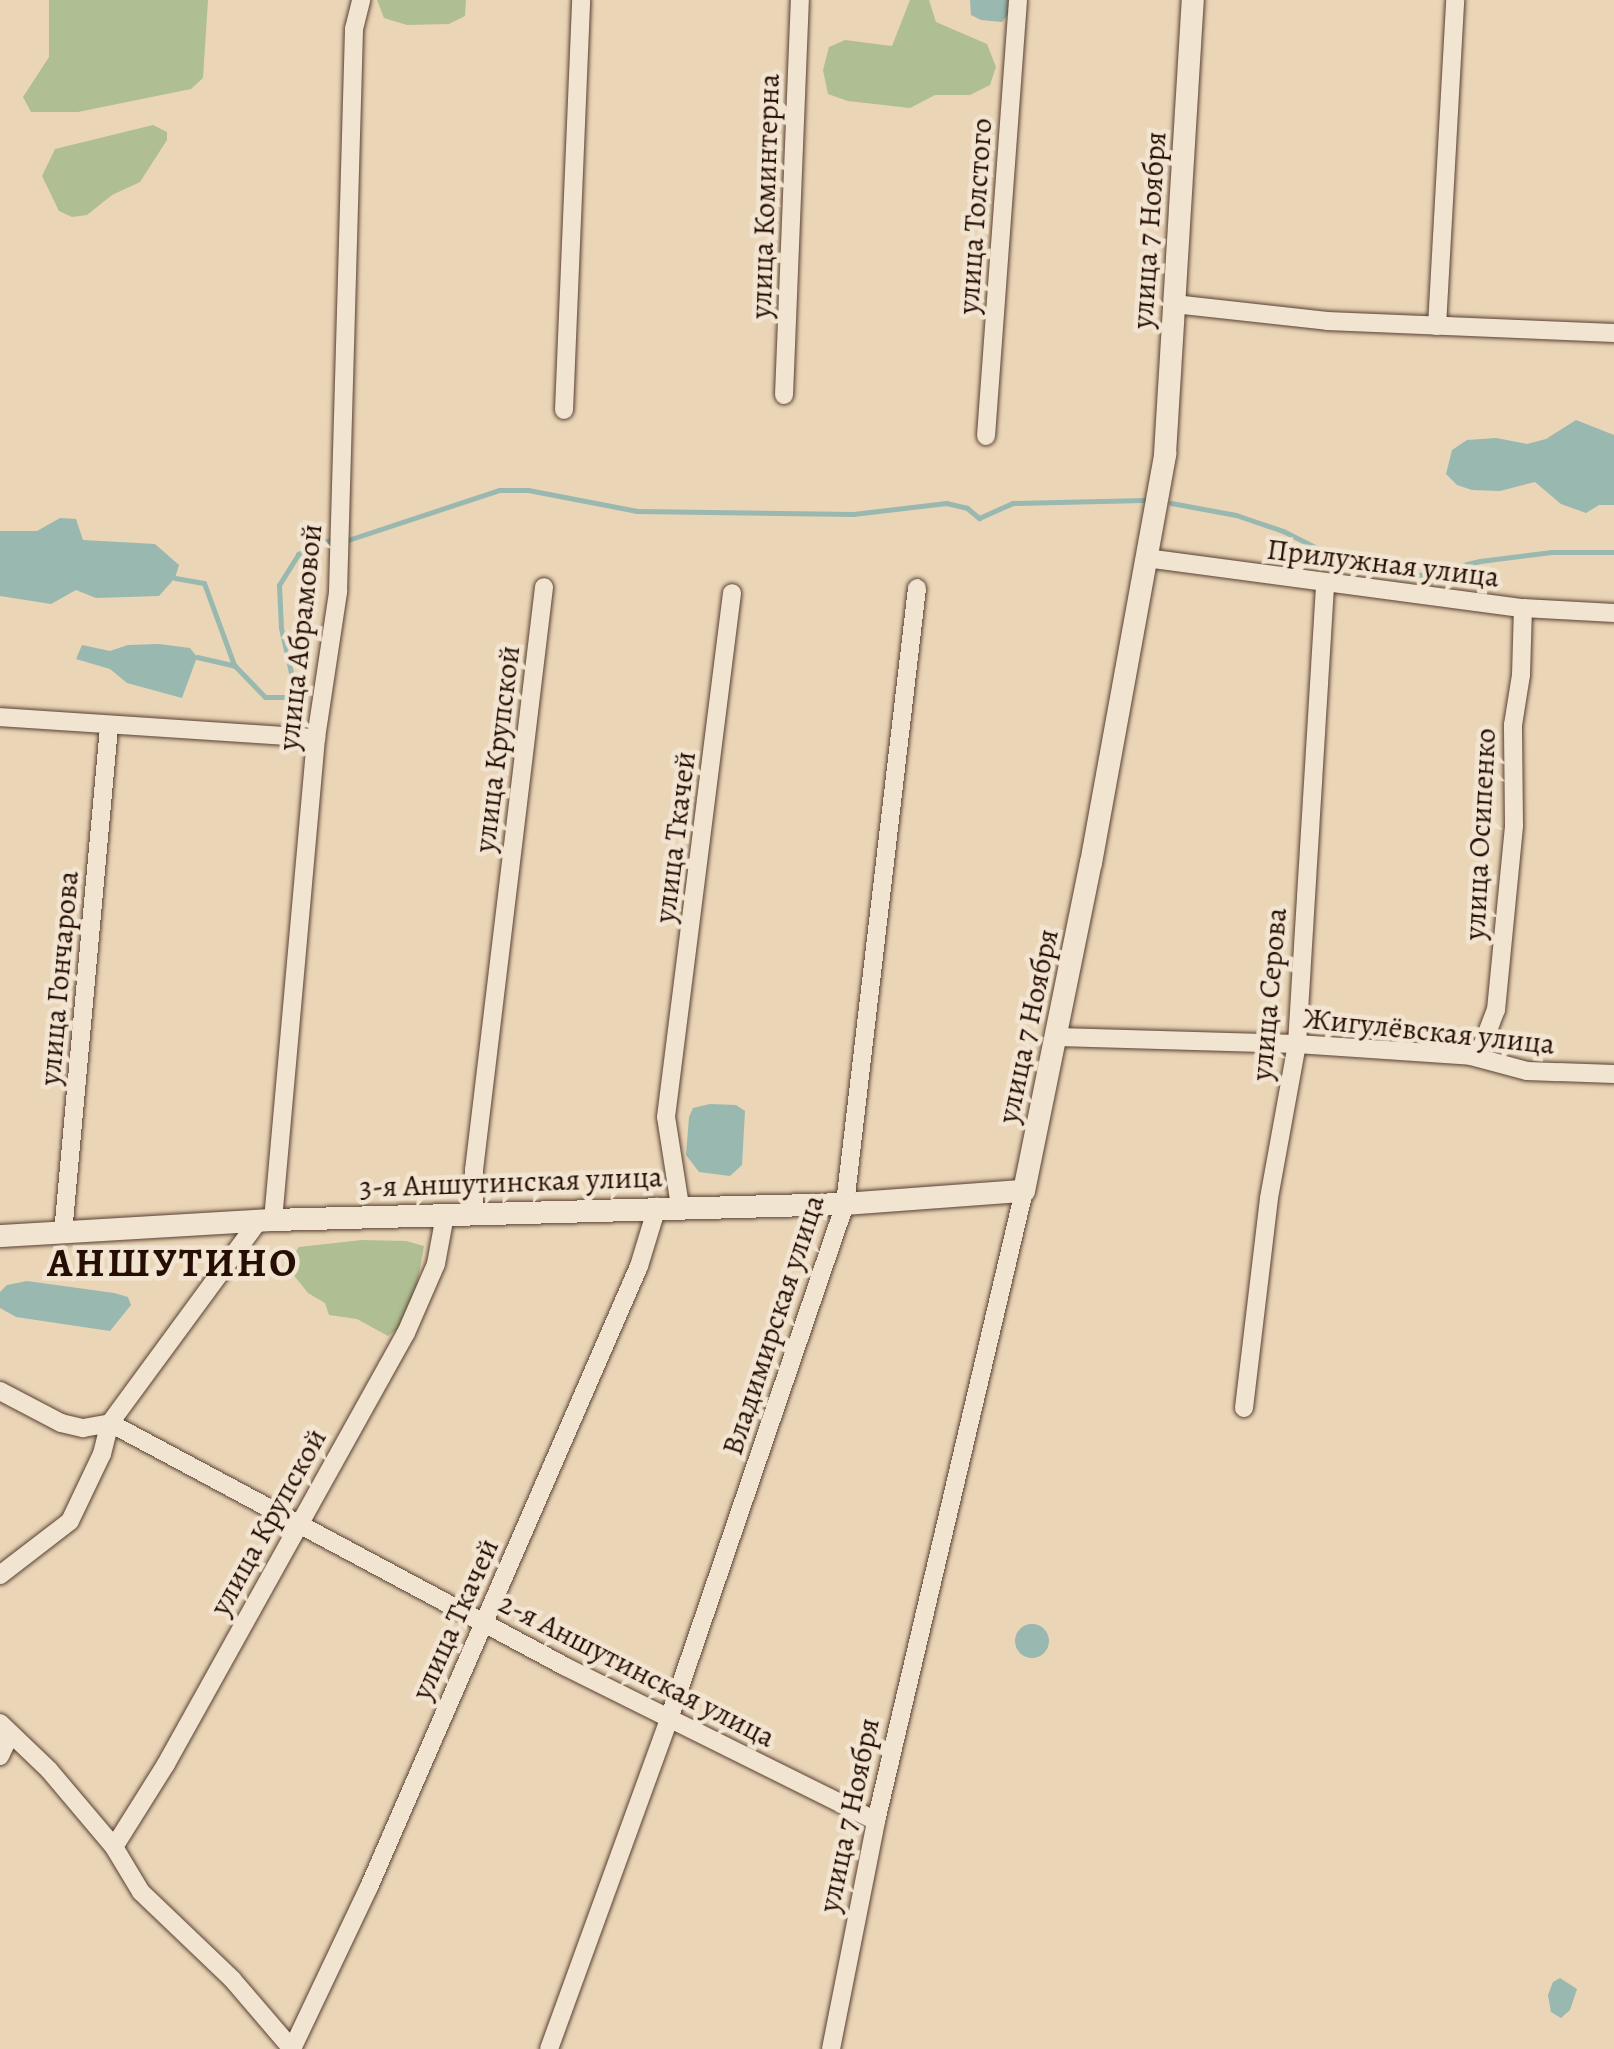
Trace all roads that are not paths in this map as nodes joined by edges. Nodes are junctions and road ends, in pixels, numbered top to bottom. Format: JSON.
{"nodes":[{"id":1,"x":362,"y":0,"type":"edge"},
{"id":2,"x":581,"y":0,"type":"edge"},
{"id":3,"x":800,"y":0,"type":"edge"},
{"id":4,"x":1018,"y":0,"type":"edge"},
{"id":5,"x":1194,"y":0,"type":"edge"},
{"id":6,"x":1455,"y":0,"type":"edge"},
{"id":7,"x":1174,"y":304,"type":"junction"},
{"id":8,"x":1437,"y":326,"type":"junction"},
{"id":9,"x":1614,"y":334,"type":"edge"},
{"id":10,"x":784,"y":394,"type":"dead end"},
{"id":11,"x":564,"y":410,"type":"dead end"},
{"id":12,"x":986,"y":436,"type":"dead end"},
{"id":13,"x":1146,"y":558,"type":"junction"},
{"id":14,"x":1326,"y":583,"type":"junction"},
{"id":15,"x":544,"y":587,"type":"dead end"},
{"id":16,"x":917,"y":588,"type":"dead end"},
{"id":17,"x":732,"y":593,"type":"dead end"},
{"id":18,"x":1523,"y":608,"type":"junction"},
{"id":19,"x":1614,"y":613,"type":"edge"},
{"id":20,"x":0,"y":717,"type":"edge"},
{"id":21,"x":108,"y":728,"type":"junction"},
{"id":22,"x":316,"y":738,"type":"junction"},
{"id":23,"x":1058,"y":1037,"type":"junction"},
{"id":24,"x":1297,"y":1044,"type":"junction"},
{"id":25,"x":1471,"y":1056,"type":"junction"},
{"id":26,"x":1614,"y":1074,"type":"edge"},
{"id":27,"x":1024,"y":1191,"type":"junction"},
{"id":28,"x":846,"y":1204,"type":"junction"},
{"id":29,"x":669,"y":1206,"type":"junction"},
{"id":30,"x":446,"y":1215,"type":"junction"},
{"id":31,"x":474,"y":1215,"type":"junction"},
{"id":32,"x":266,"y":1220,"type":"junction"},
{"id":33,"x":63,"y":1233,"type":"junction"},
{"id":34,"x":0,"y":1236,"type":"edge"},
{"id":35,"x":0,"y":1391,"type":"edge"},
{"id":36,"x":1244,"y":1408,"type":"dead end"},
{"id":37,"x":110,"y":1424,"type":"junction"},
{"id":38,"x":297,"y":1524,"type":"junction"},
{"id":39,"x":0,"y":1575,"type":"edge"},
{"id":40,"x":484,"y":1623,"type":"junction"},
{"id":41,"x":669,"y":1719,"type":"junction"},
{"id":42,"x":5,"y":1729,"type":"edge"},
{"id":43,"x":0,"y":1756,"type":"edge"},
{"id":44,"x":876,"y":1821,"type":"junction"},
{"id":45,"x":114,"y":1847,"type":"junction"},
{"id":46,"x":292,"y":2049,"type":"edge"},
{"id":47,"x":549,"y":2049,"type":"edge"},
{"id":48,"x":831,"y":2049,"type":"edge"}],
"edges":[{"from":1,"to":22,"type":"street","name":"улица Абрамовой"},
{"from":2,"to":11,"type":"street"},
{"from":3,"to":10,"type":"street","name":"улица Коминтерна"},
{"from":4,"to":12,"type":"street","name":"улица Толстого"},
{"from":5,"to":7,"type":"street","name":"улица 7 Ноября"},
{"from":6,"to":8,"type":"street"},
{"from":7,"to":8,"type":"street"},
{"from":7,"to":13,"type":"street","name":"улица 7 Ноября"},
{"from":8,"to":9,"type":"street"},
{"from":13,"to":14,"type":"street","name":"Прилужная улица"},
{"from":13,"to":23,"type":"street","name":"улица 7 Ноября"},
{"from":14,"to":18,"type":"street","name":"Прилужная улица"},
{"from":14,"to":24,"type":"street","name":"улица Серова"},
{"from":15,"to":31,"type":"street","name":"улица Крупской"},
{"from":16,"to":28,"type":"street","name":"Владимирская улица"},
{"from":17,"to":29,"type":"street","name":"улица Ткачей"},
{"from":18,"to":19,"type":"street","name":"Прилужная улица"},
{"from":18,"to":25,"type":"street","name":"улица Осипенко"},
{"from":20,"to":21,"type":"street"},
{"from":21,"to":22,"type":"street"},
{"from":21,"to":33,"type":"street","name":"улица Гончарова"},
{"from":22,"to":32,"type":"street","name":"улица Абрамовой"},
{"from":23,"to":24,"type":"street","name":"Жигулёвская улица"},
{"from":23,"to":27,"type":"street","name":"улица 7 Ноября"},
{"from":24,"to":25,"type":"street","name":"Жигулёвская улица"},
{"from":24,"to":36,"type":"street","name":"улица Серова"},
{"from":25,"to":26,"type":"street","name":"Жигулёвская улица"},
{"from":27,"to":28,"type":"street","name":"3-я Аншутинская улица"},
{"from":27,"to":44,"type":"street","name":"улица 7 Ноября"},
{"from":28,"to":29,"type":"street","name":"3-я Аншутинская улица"},
{"from":28,"to":41,"type":"street","name":"Владимирская улица"},
{"from":29,"to":31,"type":"street","name":"3-я Аншутинская улица"},
{"from":29,"to":40,"type":"street","name":"улица Ткачей"},
{"from":30,"to":31,"type":"street","name":"3-я Аншутинская улица"},
{"from":30,"to":32,"type":"street","name":"3-я Аншутинская улица"},
{"from":30,"to":38,"type":"street","name":"улица Крупской"},
{"from":32,"to":33,"type":"street","name":"3-я Аншутинская улица"},
{"from":32,"to":37,"type":"street"},
{"from":33,"to":34,"type":"street","name":"3-я Аншутинская улица"},
{"from":35,"to":37,"type":"street"},
{"from":37,"to":38,"type":"street","name":"2-я Аншутинская улица"},
{"from":37,"to":39,"type":"street"},
{"from":38,"to":40,"type":"street","name":"2-я Аншутинская улица"},
{"from":38,"to":45,"type":"street","name":"улица Крупской"},
{"from":40,"to":41,"type":"street","name":"2-я Аншутинская улица"},
{"from":40,"to":46,"type":"street","name":"улица Ткачей"},
{"from":41,"to":44,"type":"street","name":"2-я Аншутинская улица"},
{"from":41,"to":47,"type":"street","name":"Владимирская улица"},
{"from":42,"to":43,"type":"street"},
{"from":42,"to":45,"type":"street"},
{"from":44,"to":48,"type":"street","name":"улица 7 Ноября"},
{"from":45,"to":46,"type":"street"}]}
